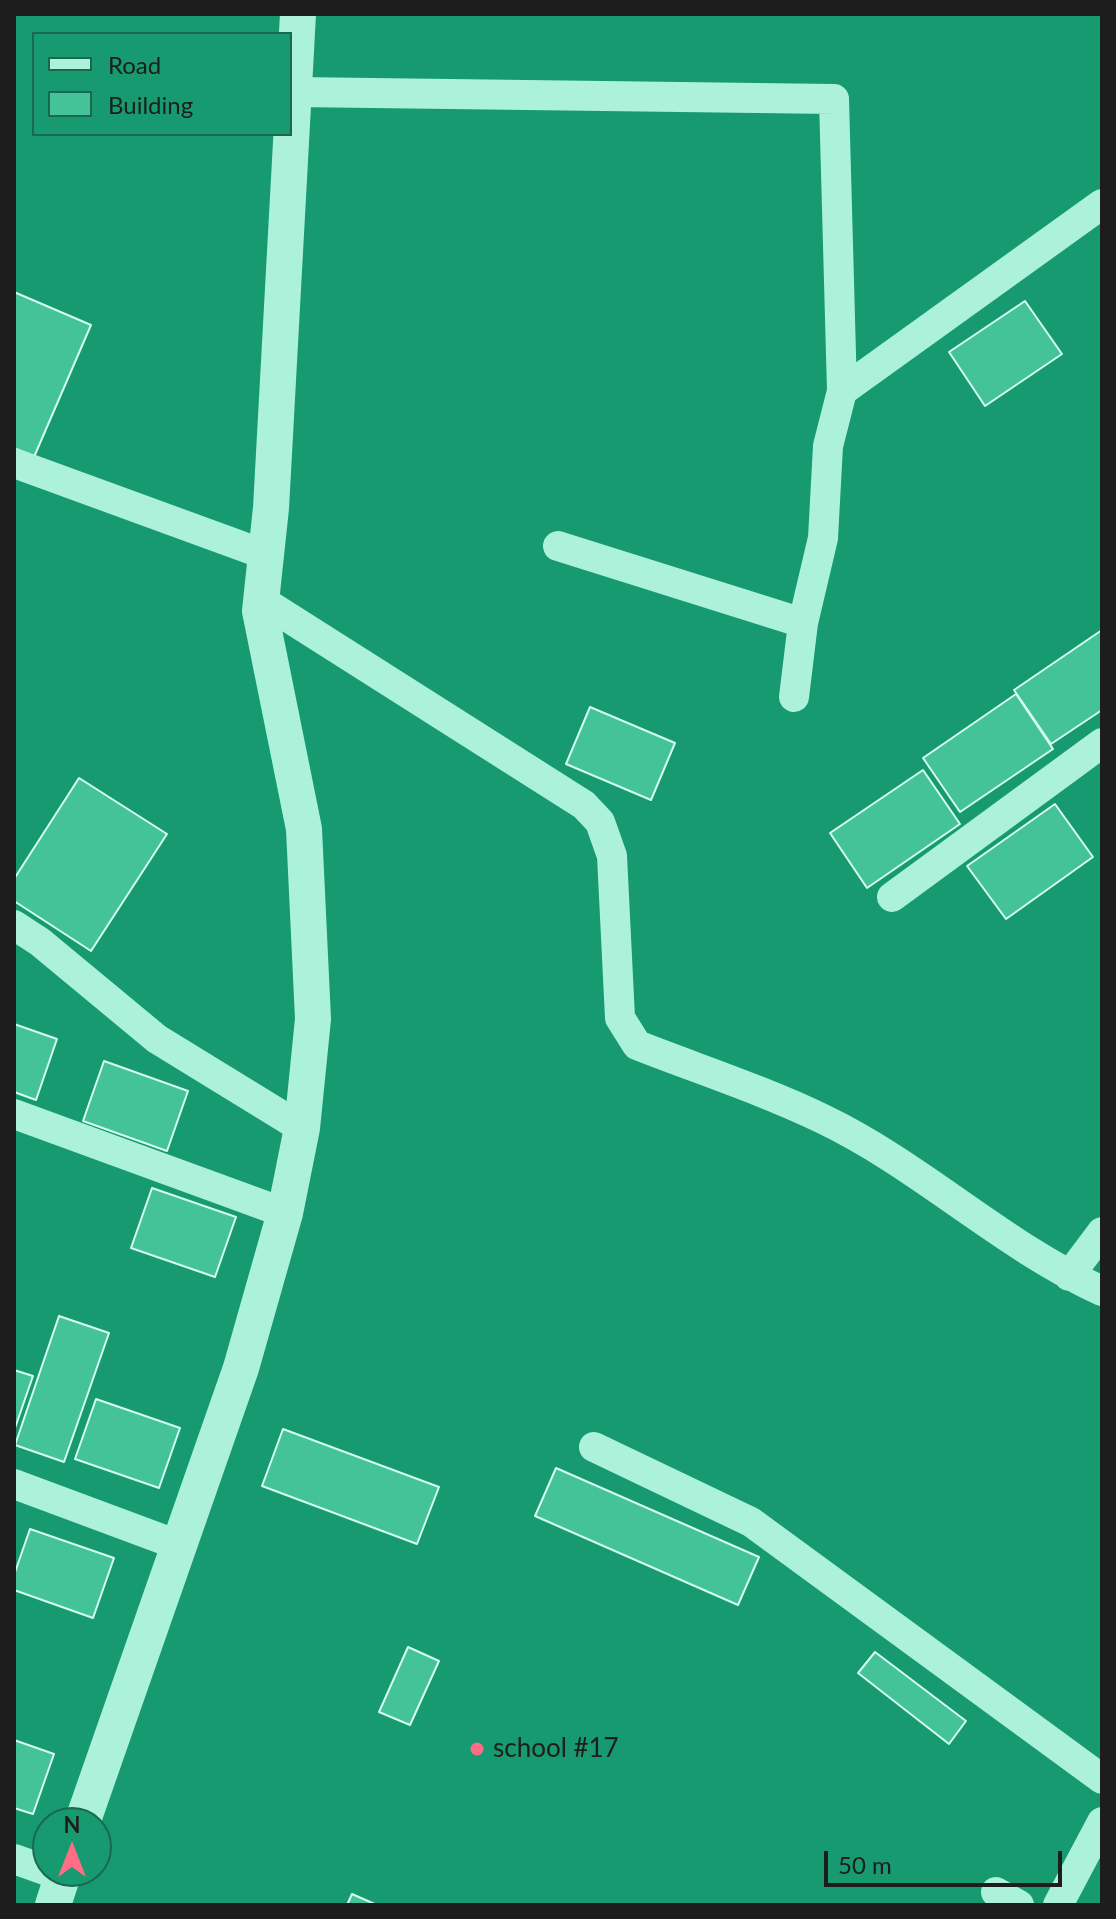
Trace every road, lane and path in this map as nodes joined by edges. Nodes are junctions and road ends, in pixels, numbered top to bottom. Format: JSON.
{"nodes":[{"id":1,"x":298,"y":14,"type":"edge"},
{"id":2,"x":295,"y":92,"type":"junction"},
{"id":3,"x":1102,"y":204,"type":"edge"},
{"id":4,"x":842,"y":391,"type":"junction"},
{"id":5,"x":14,"y":463,"type":"edge"},
{"id":6,"x":558,"y":546,"type":"dead end"},
{"id":7,"x":266,"y":555,"type":"junction"},
{"id":8,"x":261,"y":600,"type":"junction"},
{"id":9,"x":803,"y":623,"type":"junction"},
{"id":10,"x":794,"y":697,"type":"dead end"},
{"id":11,"x":1102,"y":743,"type":"edge"},
{"id":12,"x":892,"y":897,"type":"dead end"},
{"id":13,"x":14,"y":925,"type":"edge"},
{"id":14,"x":14,"y":1114,"type":"edge"},
{"id":15,"x":302,"y":1128,"type":"junction"},
{"id":16,"x":285,"y":1213,"type":"junction"},
{"id":17,"x":1102,"y":1232,"type":"edge"},
{"id":18,"x":1069,"y":1276,"type":"junction"},
{"id":19,"x":1102,"y":1291,"type":"edge"},
{"id":20,"x":594,"y":1447,"type":"dead end"},
{"id":21,"x":14,"y":1484,"type":"edge"},
{"id":22,"x":178,"y":1545,"type":"junction"},
{"id":23,"x":1102,"y":1779,"type":"edge"},
{"id":24,"x":88,"y":1807,"type":"edge"},
{"id":25,"x":1102,"y":1822,"type":"edge"},
{"id":26,"x":14,"y":1859,"type":"edge"},
{"id":27,"x":32,"y":1869,"type":"edge"},
{"id":28,"x":1058,"y":1905,"type":"edge"}],
"edges":[{"from":1,"to":2,"type":"street"},
{"from":2,"to":4,"type":"street"},
{"from":2,"to":7,"type":"street"},
{"from":3,"to":4,"type":"street"},
{"from":4,"to":9,"type":"street"},
{"from":5,"to":7,"type":"street"},
{"from":6,"to":9,"type":"street"},
{"from":7,"to":8,"type":"street"},
{"from":8,"to":15,"type":"street"},
{"from":8,"to":18,"type":"street"},
{"from":9,"to":10,"type":"street"},
{"from":11,"to":12,"type":"street"},
{"from":13,"to":15,"type":"street"},
{"from":14,"to":16,"type":"street"},
{"from":15,"to":16,"type":"street"},
{"from":16,"to":22,"type":"street"},
{"from":17,"to":18,"type":"street"},
{"from":18,"to":19,"type":"street"},
{"from":20,"to":23,"type":"street"},
{"from":21,"to":22,"type":"street"},
{"from":22,"to":24,"type":"street"},
{"from":25,"to":28,"type":"street"},
{"from":26,"to":27,"type":"street"}]}
